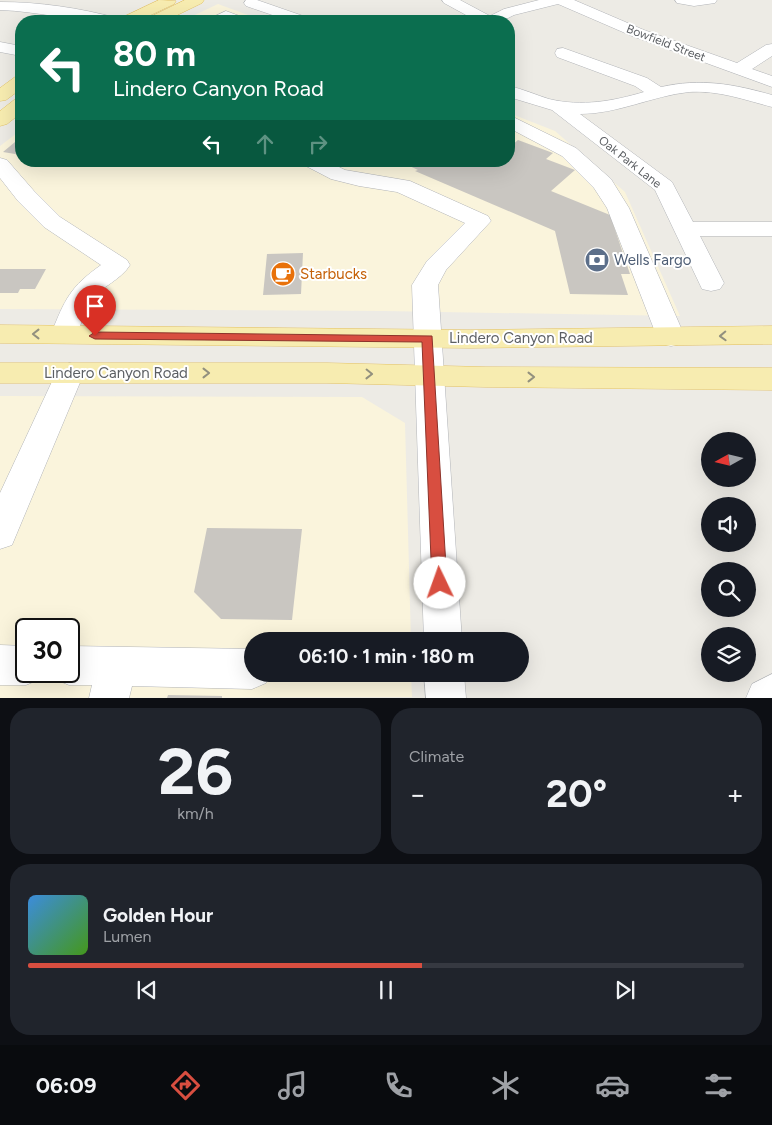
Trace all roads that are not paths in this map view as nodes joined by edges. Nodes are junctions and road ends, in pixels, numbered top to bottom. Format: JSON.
{"nodes":[{"id":1,"x":170,"y":0,"type":"edge"},
{"id":2,"x":197,"y":0,"type":"edge"},
{"id":3,"x":449,"y":0,"type":"edge"},
{"id":4,"x":557,"y":0,"type":"edge"},
{"id":5,"x":561,"y":0,"type":"edge"},
{"id":6,"x":710,"y":0,"type":"edge"},
{"id":7,"x":688,"y":1,"type":"edge"},
{"id":8,"x":251,"y":3,"type":"dead end"},
{"id":9,"x":0,"y":6,"type":"edge"},
{"id":10,"x":83,"y":15,"type":"edge"},
{"id":11,"x":139,"y":15,"type":"edge"},
{"id":12,"x":166,"y":15,"type":"edge"},
{"id":13,"x":286,"y":15,"type":"edge"},
{"id":14,"x":478,"y":15,"type":"edge"},
{"id":15,"x":502,"y":15,"type":"edge"},
{"id":16,"x":0,"y":48,"type":"edge"},
{"id":17,"x":772,"y":49,"type":"edge"},
{"id":18,"x":15,"y":50,"type":"edge"},
{"id":19,"x":563,"y":53,"type":"dead end"},
{"id":20,"x":738,"y":70,"type":"junction"},
{"id":21,"x":772,"y":82,"type":"edge"},
{"id":22,"x":15,"y":85,"type":"edge"},
{"id":23,"x":515,"y":93,"type":"edge"},
{"id":24,"x":658,"y":93,"type":"junction"},
{"id":25,"x":0,"y":96,"type":"edge"},
{"id":26,"x":772,"y":101,"type":"edge"},
{"id":27,"x":560,"y":108,"type":"junction"},
{"id":28,"x":15,"y":109,"type":"edge"},
{"id":29,"x":0,"y":120,"type":"edge"},
{"id":30,"x":515,"y":123,"type":"edge"},
{"id":31,"x":0,"y":164,"type":"edge"},
{"id":32,"x":322,"y":167,"type":"edge"},
{"id":33,"x":685,"y":229,"type":"junction"},
{"id":34,"x":772,"y":229,"type":"edge"},
{"id":35,"x":711,"y":284,"type":"dead end"},
{"id":36,"x":0,"y":334,"type":"edge"},
{"id":37,"x":64,"y":334,"type":"junction"},
{"id":38,"x":772,"y":335,"type":"edge"},
{"id":39,"x":671,"y":337,"type":"junction"},
{"id":40,"x":428,"y":338,"type":"junction"},
{"id":41,"x":0,"y":373,"type":"edge"},
{"id":42,"x":70,"y":373,"type":"junction"},
{"id":43,"x":430,"y":375,"type":"junction"},
{"id":44,"x":772,"y":379,"type":"edge"},
{"id":45,"x":0,"y":534,"type":"edge"},
{"id":46,"x":443,"y":632,"type":"edge"},
{"id":47,"x":0,"y":665,"type":"edge"},
{"id":48,"x":15,"y":665,"type":"edge"},
{"id":49,"x":80,"y":669,"type":"edge"},
{"id":50,"x":244,"y":670,"type":"edge"},
{"id":51,"x":113,"y":682,"type":"edge"},
{"id":52,"x":445,"y":682,"type":"edge"},
{"id":53,"x":772,"y":694,"type":"edge"},
{"id":54,"x":446,"y":698,"type":"edge"},
{"id":55,"x":766,"y":698,"type":"edge"}],
"edges":[{"from":1,"to":11,"type":"main road"},
{"from":2,"to":12,"type":"main road"},
{"from":3,"to":14,"type":"street"},
{"from":4,"to":15,"type":"street"},
{"from":5,"to":20,"type":"street","name":"Bowfield Street"},
{"from":6,"to":7,"type":"street"},
{"from":8,"to":13,"type":"street"},
{"from":9,"to":10,"type":"street"},
{"from":16,"to":18,"type":"street"},
{"from":17,"to":20,"type":"street"},
{"from":19,"to":24,"type":"street"},
{"from":20,"to":21,"type":"street","name":"Bowfield Street"},
{"from":22,"to":25,"type":"main road"},
{"from":23,"to":27,"type":"street","name":"Oak Park Lane"},
{"from":24,"to":26,"type":"street","name":"Oak Park Lane"},
{"from":24,"to":27,"type":"street","name":"Oak Park Lane"},
{"from":27,"to":33,"type":"street","name":"Oak Park Lane"},
{"from":28,"to":29,"type":"main road"},
{"from":30,"to":39,"type":"street"},
{"from":31,"to":37,"type":"street"},
{"from":32,"to":40,"type":"street"},
{"from":33,"to":34,"type":"street"},
{"from":33,"to":35,"type":"street","name":"Oak Park Lane"},
{"from":37,"to":36,"type":"main road","name":"Lindero Canyon Road","one_way":true},
{"from":37,"to":40,"type":"main road","name":"Lindero Canyon Road"},
{"from":38,"to":39,"type":"main road","name":"Lindero Canyon Road","one_way":true},
{"from":39,"to":40,"type":"main road","name":"Lindero Canyon Road"},
{"from":40,"to":43,"type":"street"},
{"from":41,"to":42,"type":"main road","name":"Lindero Canyon Road"},
{"from":42,"to":43,"type":"main road","name":"Lindero Canyon Road","one_way":true},
{"from":42,"to":45,"type":"street"},
{"from":43,"to":44,"type":"main road","name":"Lindero Canyon Road","one_way":true},
{"from":43,"to":46,"type":"street"},
{"from":47,"to":48,"type":"street"},
{"from":49,"to":51,"type":"street"},
{"from":50,"to":51,"type":"street"},
{"from":52,"to":54,"type":"street"},
{"from":53,"to":55,"type":"street"}]}
